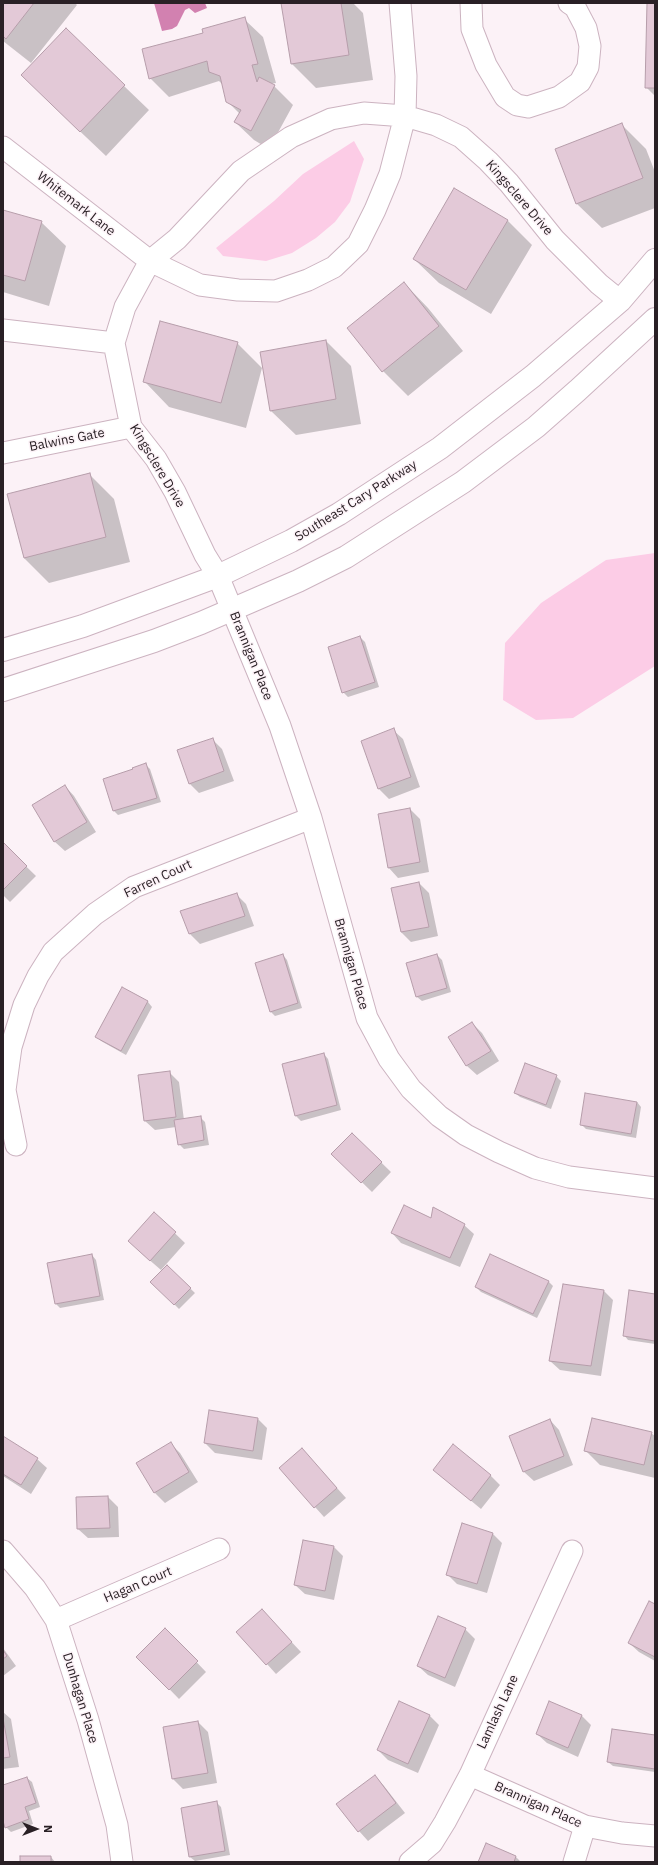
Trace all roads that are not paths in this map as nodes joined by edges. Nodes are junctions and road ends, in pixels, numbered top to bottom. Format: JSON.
{"nodes":[{"id":1,"x":400,"y":3,"type":"edge"},
{"id":2,"x":471,"y":3,"type":"edge"},
{"id":3,"x":569,"y":3,"type":"edge"},
{"id":4,"x":405,"y":116,"type":"junction"},
{"id":5,"x":3,"y":147,"type":"edge"},
{"id":6,"x":655,"y":260,"type":"edge"},
{"id":7,"x":150,"y":261,"type":"junction"},
{"id":8,"x":620,"y":301,"type":"junction"},
{"id":9,"x":655,"y":319,"type":"edge"},
{"id":10,"x":3,"y":330,"type":"edge"},
{"id":11,"x":114,"y":343,"type":"junction"},
{"id":12,"x":131,"y":427,"type":"junction"},
{"id":13,"x":3,"y":453,"type":"edge"},
{"id":14,"x":218,"y":576,"type":"junction"},
{"id":15,"x":232,"y":610,"type":"junction"},
{"id":16,"x":3,"y":650,"type":"edge"},
{"id":17,"x":3,"y":690,"type":"edge"},
{"id":18,"x":311,"y":818,"type":"junction"},
{"id":19,"x":16,"y":1144,"type":"dead end"},
{"id":20,"x":655,"y":1188,"type":"edge"},
{"id":21,"x":219,"y":1549,"type":"dead end"},
{"id":22,"x":3,"y":1551,"type":"edge"},
{"id":23,"x":572,"y":1551,"type":"dead end"},
{"id":24,"x":56,"y":1620,"type":"junction"},
{"id":25,"x":470,"y":1775,"type":"junction"},
{"id":26,"x":585,"y":1826,"type":"junction"},
{"id":27,"x":655,"y":1836,"type":"edge"},
{"id":28,"x":122,"y":1862,"type":"edge"},
{"id":29,"x":410,"y":1862,"type":"edge"},
{"id":30,"x":574,"y":1862,"type":"edge"}],
"edges":[{"from":1,"to":4,"type":"street"},
{"from":2,"to":3,"type":"street"},
{"from":4,"to":7,"type":"street","name":"Kingsclere Drive"},
{"from":4,"to":7,"type":"street"},
{"from":4,"to":8,"type":"street","name":"Kingsclere Drive"},
{"from":5,"to":7,"type":"street","name":"Whitemark Lane"},
{"from":6,"to":8,"type":"main road","name":"Southeast Cary Parkway"},
{"from":7,"to":11,"type":"street","name":"Kingsclere Drive"},
{"from":8,"to":14,"type":"main road","name":"Southeast Cary Parkway"},
{"from":9,"to":15,"type":"main road"},
{"from":10,"to":11,"type":"street"},
{"from":11,"to":12,"type":"street","name":"Kingsclere Drive"},
{"from":12,"to":13,"type":"street","name":"Balwins Gate"},
{"from":12,"to":14,"type":"street","name":"Kingsclere Drive"},
{"from":14,"to":15,"type":"street","name":"Brannigan Place"},
{"from":14,"to":16,"type":"main road","name":"Southeast Cary Parkway"},
{"from":15,"to":17,"type":"main road"},
{"from":15,"to":18,"type":"street","name":"Brannigan Place"},
{"from":18,"to":19,"type":"street","name":"Farren Court"},
{"from":18,"to":20,"type":"street","name":"Brannigan Place"},
{"from":21,"to":24,"type":"street","name":"Hagan Court"},
{"from":22,"to":24,"type":"street","name":"Dunhagan Place"},
{"from":23,"to":25,"type":"street","name":"Lamlash Lane"},
{"from":24,"to":28,"type":"street","name":"Dunhagan Place"},
{"from":25,"to":26,"type":"street","name":"Brannigan Place"},
{"from":25,"to":29,"type":"street","name":"Lamlash Lane"},
{"from":26,"to":27,"type":"street","name":"Brannigan Place"},
{"from":26,"to":30,"type":"street"}]}
